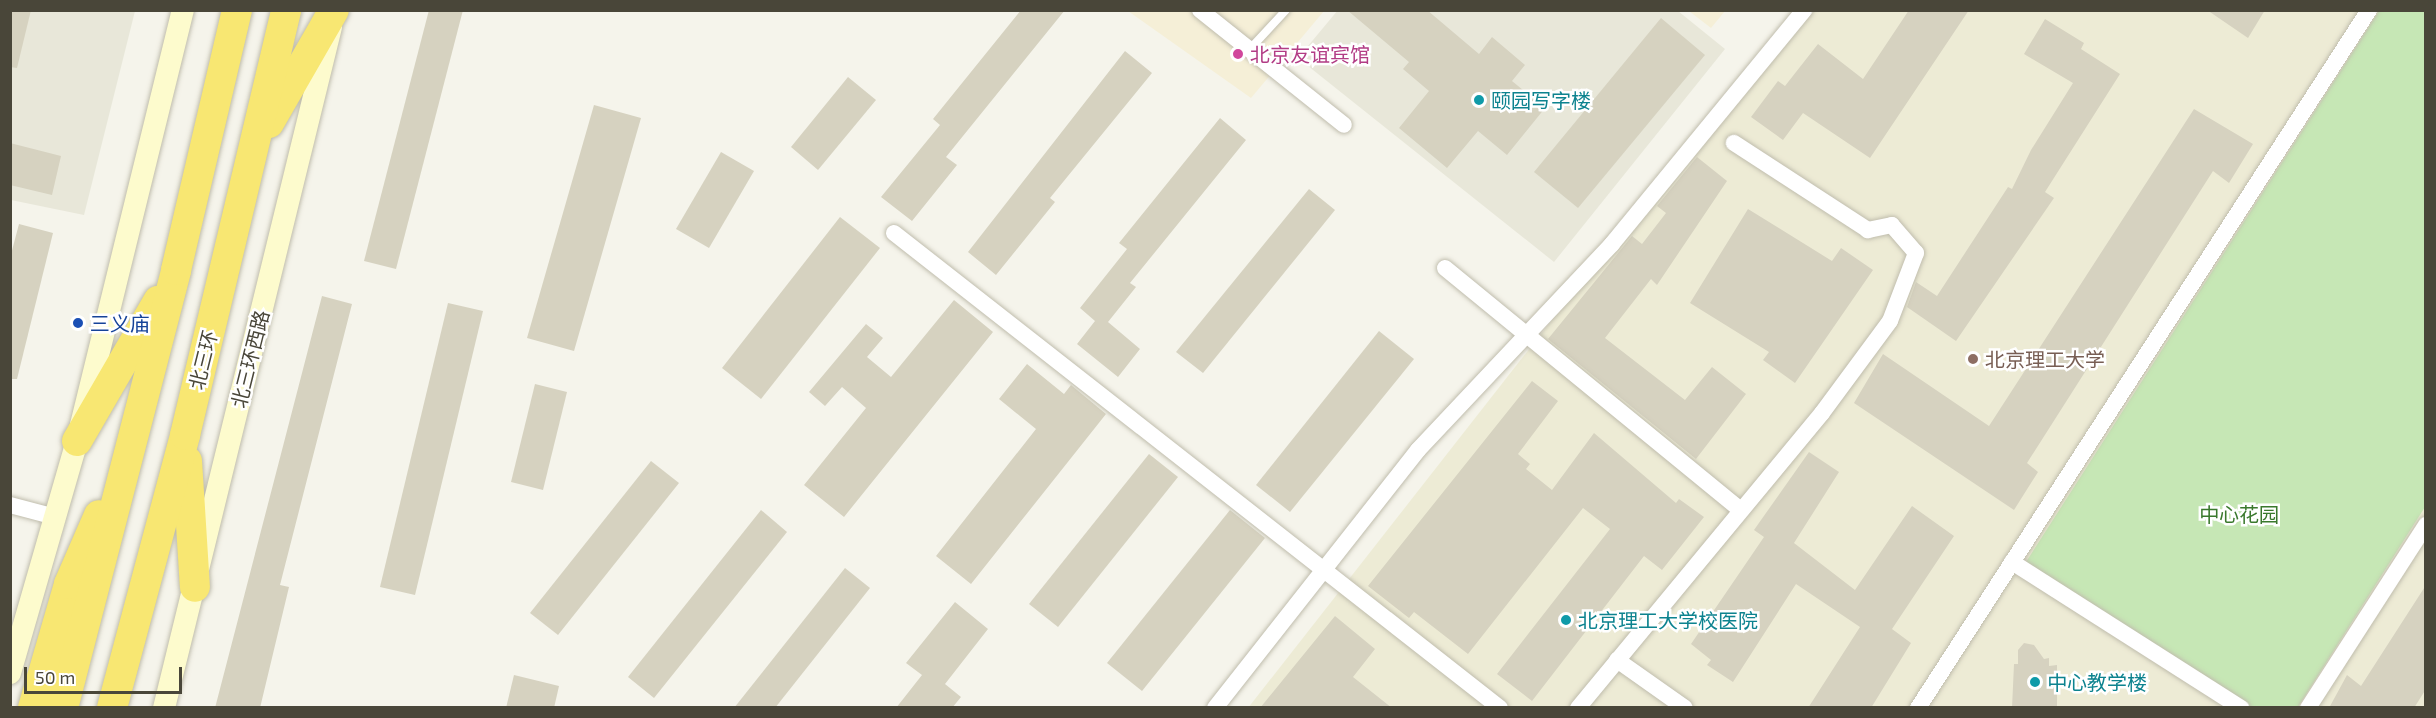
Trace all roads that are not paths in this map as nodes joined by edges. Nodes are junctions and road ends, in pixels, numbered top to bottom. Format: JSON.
{"nodes":[{"id":1,"x":183,"y":10,"type":"edge"},
{"id":2,"x":237,"y":10,"type":"edge"},
{"id":3,"x":286,"y":10,"type":"edge"},
{"id":4,"x":335,"y":10,"type":"edge"},
{"id":5,"x":1200,"y":10,"type":"edge"},
{"id":6,"x":1286,"y":10,"type":"edge"},
{"id":7,"x":1804,"y":10,"type":"edge"},
{"id":8,"x":2369,"y":10,"type":"edge"},
{"id":9,"x":1249,"y":50,"type":"junction"},
{"id":10,"x":1344,"y":125,"type":"dead end"},
{"id":11,"x":1734,"y":142,"type":"dead end"},
{"id":12,"x":253,"y":152,"type":"junction"},
{"id":13,"x":894,"y":233,"type":"dead end"},
{"id":14,"x":1445,"y":268,"type":"dead end"},
{"id":15,"x":176,"y":270,"type":"junction"},
{"id":16,"x":1525,"y":335,"type":"junction"},
{"id":17,"x":137,"y":427,"type":"junction"},
{"id":18,"x":185,"y":435,"type":"junction"},
{"id":19,"x":77,"y":441,"type":"junction"},
{"id":20,"x":10,"y":505,"type":"edge"},
{"id":21,"x":1742,"y":510,"type":"junction"},
{"id":22,"x":55,"y":517,"type":"junction"},
{"id":23,"x":2426,"y":525,"type":"edge"},
{"id":24,"x":2012,"y":562,"type":"junction"},
{"id":25,"x":1323,"y":571,"type":"junction"},
{"id":26,"x":195,"y":587,"type":"junction"},
{"id":27,"x":1617,"y":660,"type":"junction"},
{"id":28,"x":10,"y":673,"type":"edge"},
{"id":29,"x":33,"y":708,"type":"edge"},
{"id":30,"x":63,"y":708,"type":"edge"},
{"id":31,"x":112,"y":708,"type":"edge"},
{"id":32,"x":164,"y":708,"type":"edge"},
{"id":33,"x":1215,"y":708,"type":"edge"},
{"id":34,"x":1500,"y":708,"type":"edge"},
{"id":35,"x":1578,"y":708,"type":"edge"},
{"id":36,"x":1685,"y":708,"type":"edge"},
{"id":37,"x":1918,"y":708,"type":"edge"},
{"id":38,"x":2241,"y":708,"type":"edge"},
{"id":39,"x":2308,"y":708,"type":"edge"}],
"edges":[{"from":1,"to":19,"type":"street"},
{"from":2,"to":15,"type":"highway"},
{"from":3,"to":12,"type":"highway","name":"北三环"},
{"from":4,"to":12,"type":"highway"},
{"from":4,"to":26,"type":"street","name":"北三环西路"},
{"from":5,"to":9,"type":"street"},
{"from":6,"to":9,"type":"lane"},
{"from":7,"to":16,"type":"street"},
{"from":8,"to":24,"type":"street"},
{"from":9,"to":10,"type":"street"},
{"from":11,"to":21,"type":"street"},
{"from":12,"to":18,"type":"highway","name":"北三环"},
{"from":13,"to":25,"type":"street"},
{"from":14,"to":16,"type":"street"},
{"from":15,"to":17,"type":"highway"},
{"from":15,"to":19,"type":"highway"},
{"from":16,"to":21,"type":"street"},
{"from":16,"to":25,"type":"street"},
{"from":17,"to":29,"type":"highway"},
{"from":17,"to":30,"type":"highway"},
{"from":18,"to":26,"type":"highway"},
{"from":18,"to":31,"type":"highway","name":"北三环"},
{"from":19,"to":22,"type":"street"},
{"from":20,"to":22,"type":"street"},
{"from":21,"to":27,"type":"street"},
{"from":22,"to":28,"type":"street"},
{"from":23,"to":39,"type":"street"},
{"from":24,"to":37,"type":"street"},
{"from":24,"to":38,"type":"street"},
{"from":25,"to":33,"type":"street"},
{"from":25,"to":34,"type":"street"},
{"from":26,"to":32,"type":"street","name":"北三环西路"},
{"from":27,"to":35,"type":"street"},
{"from":27,"to":36,"type":"street"}]}
